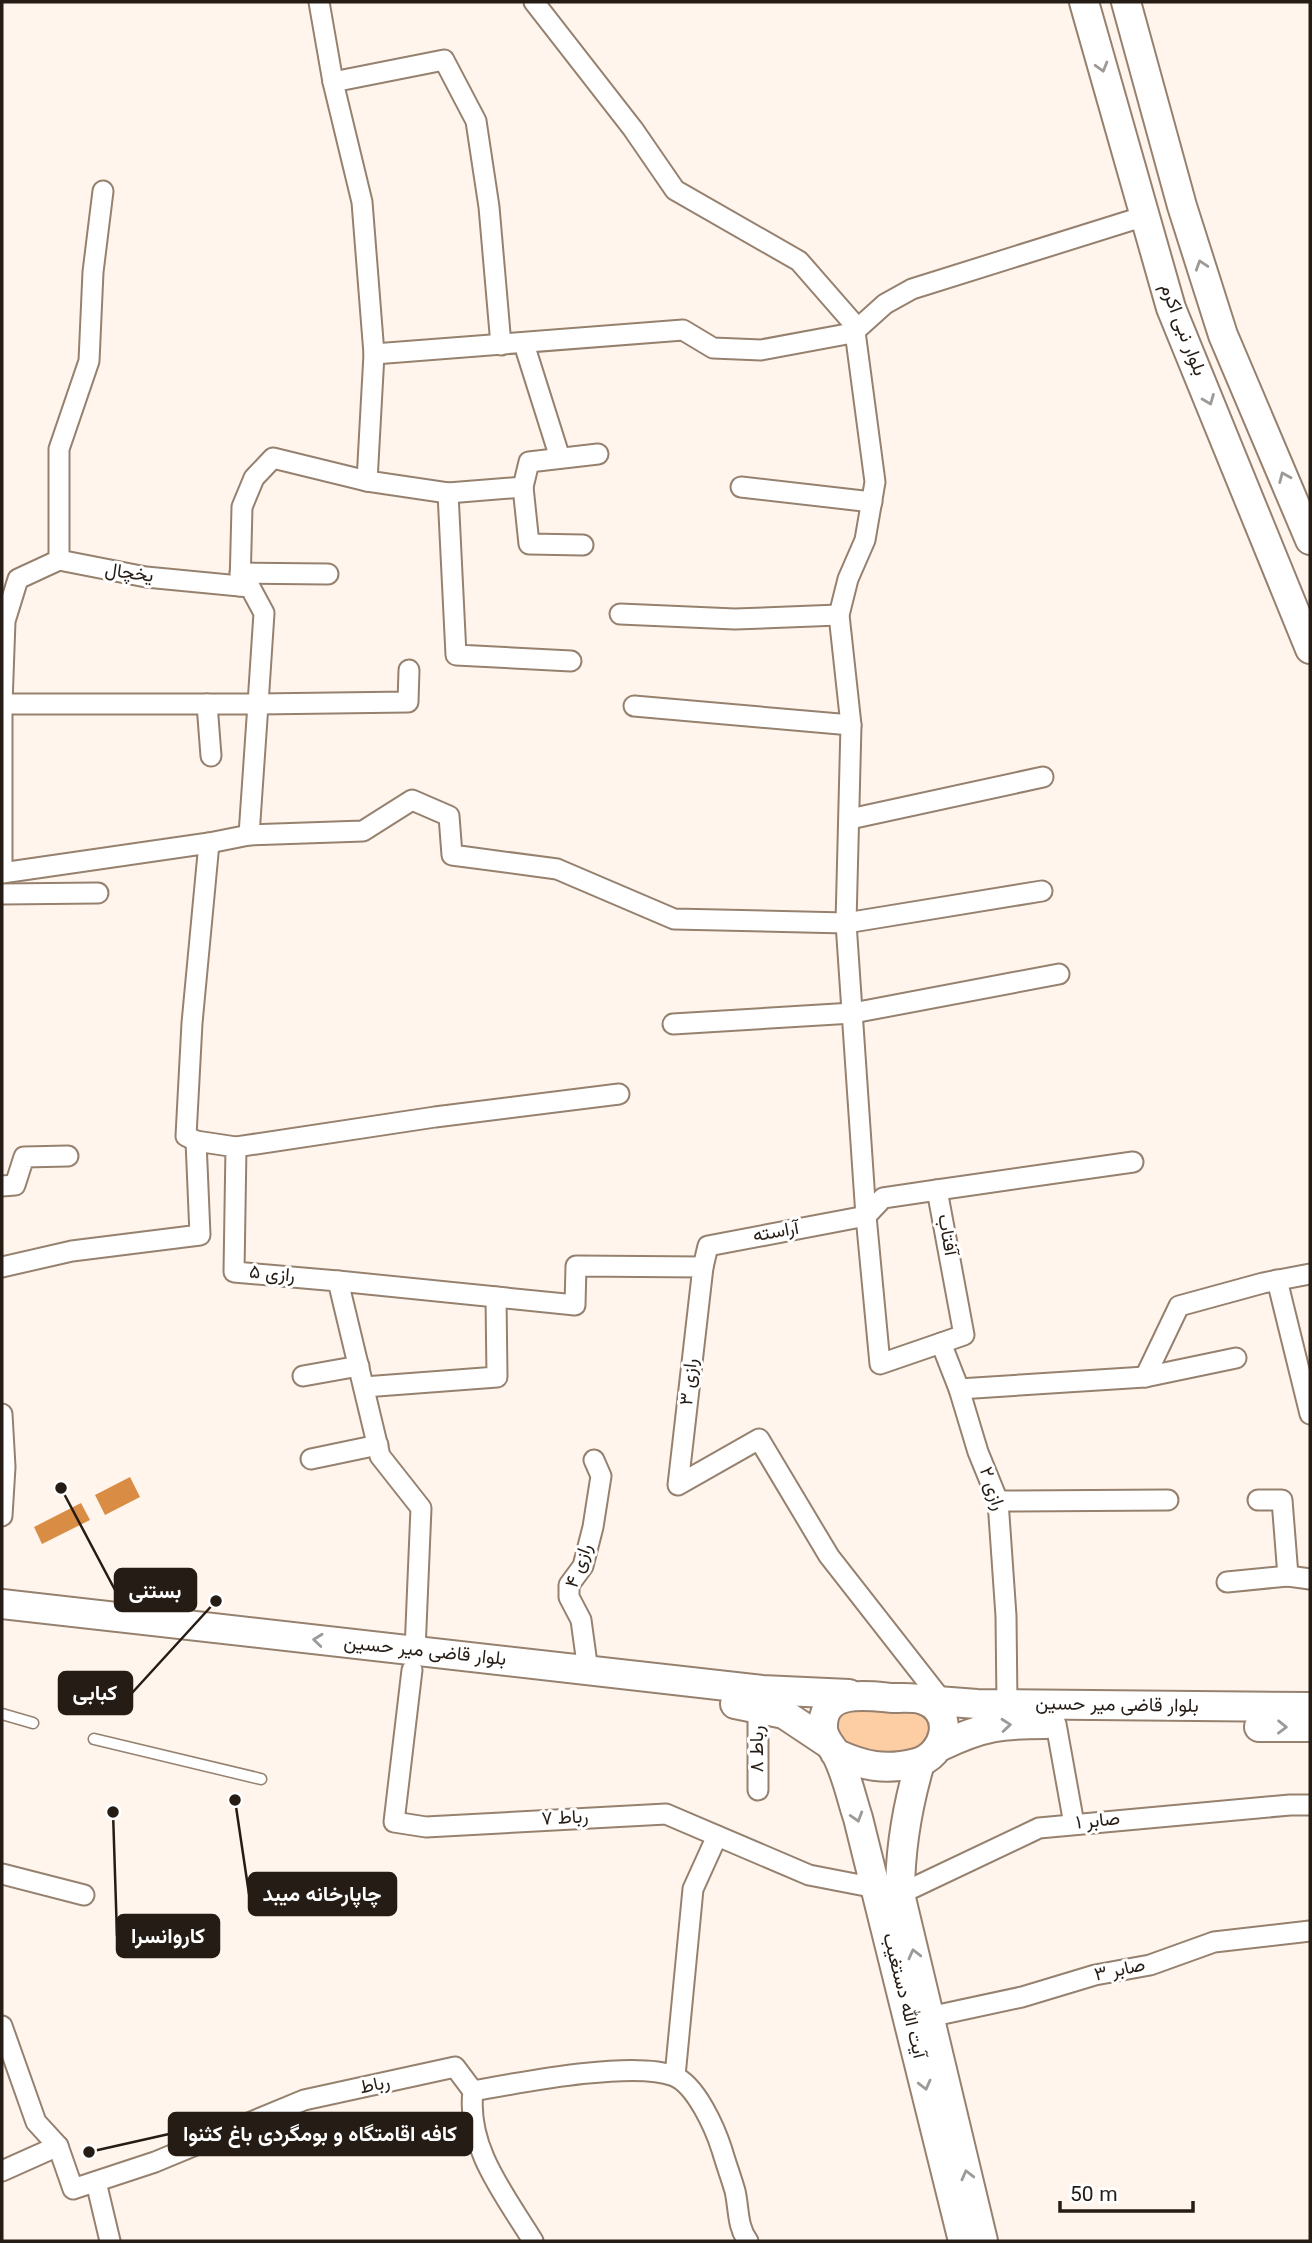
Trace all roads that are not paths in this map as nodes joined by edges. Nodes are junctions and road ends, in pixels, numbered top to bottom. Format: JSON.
{"nodes":[{"id":1,"x":319,"y":2,"type":"edge"},
{"id":2,"x":534,"y":2,"type":"edge"},
{"id":3,"x":1084,"y":2,"type":"edge"},
{"id":4,"x":1126,"y":2,"type":"edge"},
{"id":5,"x":333,"y":82,"type":"junction"},
{"id":6,"x":103,"y":191,"type":"dead end"},
{"id":7,"x":1145,"y":216,"type":"junction"},
{"id":8,"x":855,"y":331,"type":"junction"},
{"id":9,"x":524,"y":344,"type":"junction"},
{"id":10,"x":501,"y":345,"type":"junction"},
{"id":11,"x":374,"y":354,"type":"junction"},
{"id":12,"x":598,"y":454,"type":"dead end"},
{"id":13,"x":560,"y":458,"type":"junction"},
{"id":14,"x":367,"y":481,"type":"junction"},
{"id":15,"x":523,"y":487,"type":"junction"},
{"id":16,"x":741,"y":487,"type":"dead end"},
{"id":17,"x":449,"y":493,"type":"junction"},
{"id":18,"x":872,"y":502,"type":"junction"},
{"id":19,"x":1310,"y":540,"type":"edge"},
{"id":20,"x":583,"y":545,"type":"dead end"},
{"id":21,"x":59,"y":560,"type":"junction"},
{"id":22,"x":328,"y":574,"type":"dead end"},
{"id":23,"x":240,"y":579,"type":"junction"},
{"id":24,"x":620,"y":614,"type":"dead end"},
{"id":25,"x":839,"y":615,"type":"junction"},
{"id":26,"x":1310,"y":649,"type":"edge"},
{"id":27,"x":571,"y":661,"type":"dead end"},
{"id":28,"x":409,"y":670,"type":"dead end"},
{"id":29,"x":2,"y":704,"type":"edge"},
{"id":30,"x":207,"y":704,"type":"junction"},
{"id":31,"x":258,"y":704,"type":"junction"},
{"id":32,"x":634,"y":706,"type":"dead end"},
{"id":33,"x":851,"y":725,"type":"junction"},
{"id":34,"x":211,"y":756,"type":"dead end"},
{"id":35,"x":1043,"y":777,"type":"dead end"},
{"id":36,"x":850,"y":819,"type":"junction"},
{"id":37,"x":249,"y":835,"type":"junction"},
{"id":38,"x":209,"y":843,"type":"junction"},
{"id":39,"x":2,"y":873,"type":"edge"},
{"id":40,"x":1042,"y":891,"type":"dead end"},
{"id":41,"x":98,"y":893,"type":"dead end"},
{"id":42,"x":2,"y":894,"type":"edge"},
{"id":43,"x":846,"y":923,"type":"junction"},
{"id":44,"x":1059,"y":974,"type":"dead end"},
{"id":45,"x":853,"y":1013,"type":"junction"},
{"id":46,"x":673,"y":1024,"type":"dead end"},
{"id":47,"x":619,"y":1094,"type":"dead end"},
{"id":48,"x":196,"y":1141,"type":"junction"},
{"id":49,"x":236,"y":1147,"type":"junction"},
{"id":50,"x":68,"y":1156,"type":"dead end"},
{"id":51,"x":1133,"y":1162,"type":"dead end"},
{"id":52,"x":2,"y":1186,"type":"edge"},
{"id":53,"x":937,"y":1190,"type":"junction"},
{"id":54,"x":866,"y":1216,"type":"junction"},
{"id":55,"x":2,"y":1267,"type":"edge"},
{"id":56,"x":703,"y":1267,"type":"junction"},
{"id":57,"x":1310,"y":1274,"type":"edge"},
{"id":58,"x":1277,"y":1280,"type":"junction"},
{"id":59,"x":338,"y":1281,"type":"junction"},
{"id":60,"x":496,"y":1297,"type":"junction"},
{"id":61,"x":941,"y":1343,"type":"junction"},
{"id":62,"x":1236,"y":1358,"type":"dead end"},
{"id":63,"x":359,"y":1367,"type":"junction"},
{"id":64,"x":303,"y":1376,"type":"dead end"},
{"id":65,"x":1145,"y":1377,"type":"junction"},
{"id":66,"x":364,"y":1387,"type":"junction"},
{"id":67,"x":959,"y":1389,"type":"junction"},
{"id":68,"x":2,"y":1414,"type":"edge"},
{"id":69,"x":1310,"y":1414,"type":"edge"},
{"id":70,"x":378,"y":1446,"type":"junction"},
{"id":71,"x":311,"y":1459,"type":"dead end"},
{"id":72,"x":594,"y":1460,"type":"dead end"},
{"id":73,"x":1168,"y":1500,"type":"dead end"},
{"id":74,"x":1258,"y":1500,"type":"dead end"},
{"id":75,"x":998,"y":1501,"type":"junction"},
{"id":76,"x":2,"y":1516,"type":"edge"},
{"id":77,"x":1288,"y":1576,"type":"junction"},
{"id":78,"x":1310,"y":1579,"type":"edge"},
{"id":79,"x":1227,"y":1582,"type":"dead end"},
{"id":80,"x":2,"y":1604,"type":"edge"},
{"id":81,"x":2,"y":1623,"type":"edge"},
{"id":82,"x":413,"y":1660,"type":"junction"},
{"id":83,"x":588,"y":1671,"type":"junction"},
{"id":84,"x":849,"y":1695,"type":"junction"},
{"id":85,"x":934,"y":1701,"type":"junction"},
{"id":86,"x":1007,"y":1704,"type":"junction"},
{"id":87,"x":758,"y":1707,"type":"junction"},
{"id":88,"x":1310,"y":1707,"type":"edge"},
{"id":89,"x":2,"y":1714,"type":"edge"},
{"id":90,"x":33,"y":1723,"type":"dead end"},
{"id":91,"x":1056,"y":1724,"type":"junction"},
{"id":92,"x":1310,"y":1727,"type":"edge"},
{"id":93,"x":94,"y":1739,"type":"dead end"},
{"id":94,"x":830,"y":1747,"type":"junction"},
{"id":95,"x":931,"y":1754,"type":"junction"},
{"id":96,"x":261,"y":1780,"type":"dead end"},
{"id":97,"x":758,"y":1790,"type":"dead end"},
{"id":98,"x":1310,"y":1805,"type":"edge"},
{"id":99,"x":1074,"y":1824,"type":"junction"},
{"id":100,"x":717,"y":1836,"type":"junction"},
{"id":101,"x":2,"y":1874,"type":"edge"},
{"id":102,"x":888,"y":1891,"type":"junction"},
{"id":103,"x":84,"y":1895,"type":"dead end"},
{"id":104,"x":1310,"y":1931,"type":"edge"},
{"id":105,"x":929,"y":2017,"type":"junction"},
{"id":106,"x":2,"y":2026,"type":"edge"},
{"id":107,"x":675,"y":2076,"type":"junction"},
{"id":108,"x":473,"y":2091,"type":"junction"},
{"id":109,"x":58,"y":2146,"type":"junction"},
{"id":110,"x":2,"y":2171,"type":"edge"},
{"id":111,"x":96,"y":2182,"type":"junction"},
{"id":112,"x":110,"y":2241,"type":"edge"},
{"id":113,"x":534,"y":2241,"type":"edge"},
{"id":114,"x":748,"y":2241,"type":"edge"},
{"id":115,"x":963,"y":2241,"type":"edge"},
{"id":116,"x":983,"y":2241,"type":"edge"}],
"edges":[{"from":1,"to":5,"type":"street"},
{"from":2,"to":8,"type":"street"},
{"from":3,"to":7,"type":"main road","name":"بلوار نبی اکرم","one_way":true},
{"from":19,"to":4,"type":"main road","name":"بلوار نبی اکرم","one_way":true},
{"from":5,"to":10,"type":"street"},
{"from":5,"to":11,"type":"street"},
{"from":6,"to":21,"type":"street"},
{"from":7,"to":8,"type":"street"},
{"from":7,"to":26,"type":"main road","name":"بلوار نبی اکرم","one_way":true},
{"from":8,"to":9,"type":"street"},
{"from":8,"to":18,"type":"street"},
{"from":9,"to":10,"type":"street"},
{"from":9,"to":13,"type":"street"},
{"from":10,"to":11,"type":"street"},
{"from":11,"to":14,"type":"street"},
{"from":12,"to":13,"type":"street"},
{"from":13,"to":15,"type":"street"},
{"from":14,"to":17,"type":"street"},
{"from":14,"to":23,"type":"street"},
{"from":15,"to":17,"type":"street"},
{"from":15,"to":20,"type":"street"},
{"from":16,"to":18,"type":"street"},
{"from":17,"to":27,"type":"street"},
{"from":18,"to":25,"type":"street"},
{"from":21,"to":23,"type":"street","name":"یخچال"},
{"from":21,"to":29,"type":"street"},
{"from":22,"to":23,"type":"street","name":"یخچال"},
{"from":23,"to":31,"type":"street"},
{"from":24,"to":25,"type":"street"},
{"from":25,"to":33,"type":"street"},
{"from":28,"to":31,"type":"street"},
{"from":29,"to":30,"type":"street"},
{"from":29,"to":39,"type":"street"},
{"from":30,"to":31,"type":"street"},
{"from":30,"to":34,"type":"street"},
{"from":31,"to":37,"type":"street"},
{"from":32,"to":33,"type":"street"},
{"from":33,"to":36,"type":"street"},
{"from":35,"to":36,"type":"street"},
{"from":36,"to":43,"type":"street"},
{"from":37,"to":38,"type":"street"},
{"from":37,"to":43,"type":"street"},
{"from":38,"to":39,"type":"street"},
{"from":38,"to":48,"type":"street"},
{"from":40,"to":43,"type":"street"},
{"from":41,"to":42,"type":"street"},
{"from":43,"to":45,"type":"street"},
{"from":44,"to":45,"type":"street"},
{"from":45,"to":46,"type":"street"},
{"from":45,"to":54,"type":"street"},
{"from":47,"to":49,"type":"street"},
{"from":48,"to":49,"type":"street"},
{"from":48,"to":55,"type":"street"},
{"from":49,"to":59,"type":"street","name":"رازی ۵"},
{"from":50,"to":52,"type":"street"},
{"from":51,"to":53,"type":"street"},
{"from":53,"to":54,"type":"street","name":"آفتاب"},
{"from":53,"to":61,"type":"street","name":"آفتاب"},
{"from":54,"to":56,"type":"street","name":"آراسته"},
{"from":54,"to":61,"type":"street"},
{"from":56,"to":60,"type":"street"},
{"from":56,"to":85,"type":"street","name":"رازی ۳"},
{"from":57,"to":58,"type":"street"},
{"from":58,"to":65,"type":"street"},
{"from":58,"to":69,"type":"street"},
{"from":59,"to":60,"type":"street"},
{"from":59,"to":63,"type":"street"},
{"from":60,"to":66,"type":"street"},
{"from":61,"to":67,"type":"street","name":"رازی ۲"},
{"from":62,"to":65,"type":"street"},
{"from":63,"to":64,"type":"street"},
{"from":63,"to":66,"type":"street"},
{"from":65,"to":67,"type":"street"},
{"from":66,"to":70,"type":"street"},
{"from":67,"to":75,"type":"street","name":"رازی ۲"},
{"from":68,"to":76,"type":"street"},
{"from":70,"to":71,"type":"street"},
{"from":70,"to":82,"type":"street"},
{"from":72,"to":83,"type":"street","name":"رازی ۴"},
{"from":73,"to":75,"type":"street"},
{"from":74,"to":77,"type":"street"},
{"from":75,"to":86,"type":"street","name":"رازی ۲"},
{"from":77,"to":78,"type":"street"},
{"from":77,"to":79,"type":"street"},
{"from":82,"to":80,"type":"main road","name":"بلوار قاضی میر حسین","one_way":true},
{"from":81,"to":82,"type":"main road","name":"بلوار قاضی میر حسین"},
{"from":82,"to":83,"type":"main road","name":"بلوار قاضی میر حسین"},
{"from":82,"to":87,"type":"main road","name":"بلوار قاضی میر حسین"},
{"from":82,"to":100,"type":"street","name":"رباط ۷"},
{"from":83,"to":84,"type":"main road","name":"بلوار قاضی میر حسین"},
{"from":84,"to":85,"type":"main road"},
{"from":84,"to":94,"type":"main road"},
{"from":85,"to":86,"type":"main road","name":"بلوار قاضی میر حسین"},
{"from":85,"to":95,"type":"main road"},
{"from":86,"to":88,"type":"main road","name":"بلوار قاضی میر حسین"},
{"from":87,"to":94,"type":"main road","name":"بلوار قاضی میر حسین"},
{"from":87,"to":97,"type":"street","name":"رباط ۸"},
{"from":89,"to":90,"type":"lane"},
{"from":91,"to":92,"type":"main road","name":"بلوار قاضی میر حسین","one_way":true},
{"from":95,"to":91,"type":"main road","name":"بلوار قاضی میر حسین","one_way":true},
{"from":91,"to":99,"type":"street"},
{"from":93,"to":96,"type":"lane"},
{"from":94,"to":95,"type":"main road"},
{"from":94,"to":102,"type":"main road","name":"آیت الله دستغیب","one_way":true},
{"from":95,"to":102,"type":"main road","name":"آیت الله دستغیب"},
{"from":98,"to":99,"type":"street","name":"صابر ۱"},
{"from":99,"to":102,"type":"street","name":"صابر ۱"},
{"from":100,"to":102,"type":"street","name":"رباط ۷"},
{"from":100,"to":107,"type":"street"},
{"from":101,"to":103,"type":"street"},
{"from":105,"to":102,"type":"main road","name":"آیت الله دستغیب","one_way":true},
{"from":102,"to":115,"type":"main road","name":"آیت الله دستغیب","one_way":true},
{"from":104,"to":105,"type":"street","name":"صابر ۳"},
{"from":116,"to":105,"type":"main road","name":"آیت الله دستغیب","one_way":true},
{"from":106,"to":109,"type":"street","name":"رباط"},
{"from":107,"to":108,"type":"street"},
{"from":107,"to":114,"type":"street"},
{"from":108,"to":111,"type":"street","name":"رباط"},
{"from":108,"to":113,"type":"street"},
{"from":109,"to":110,"type":"street"},
{"from":109,"to":111,"type":"street","name":"رباط"},
{"from":111,"to":112,"type":"street"}]}
